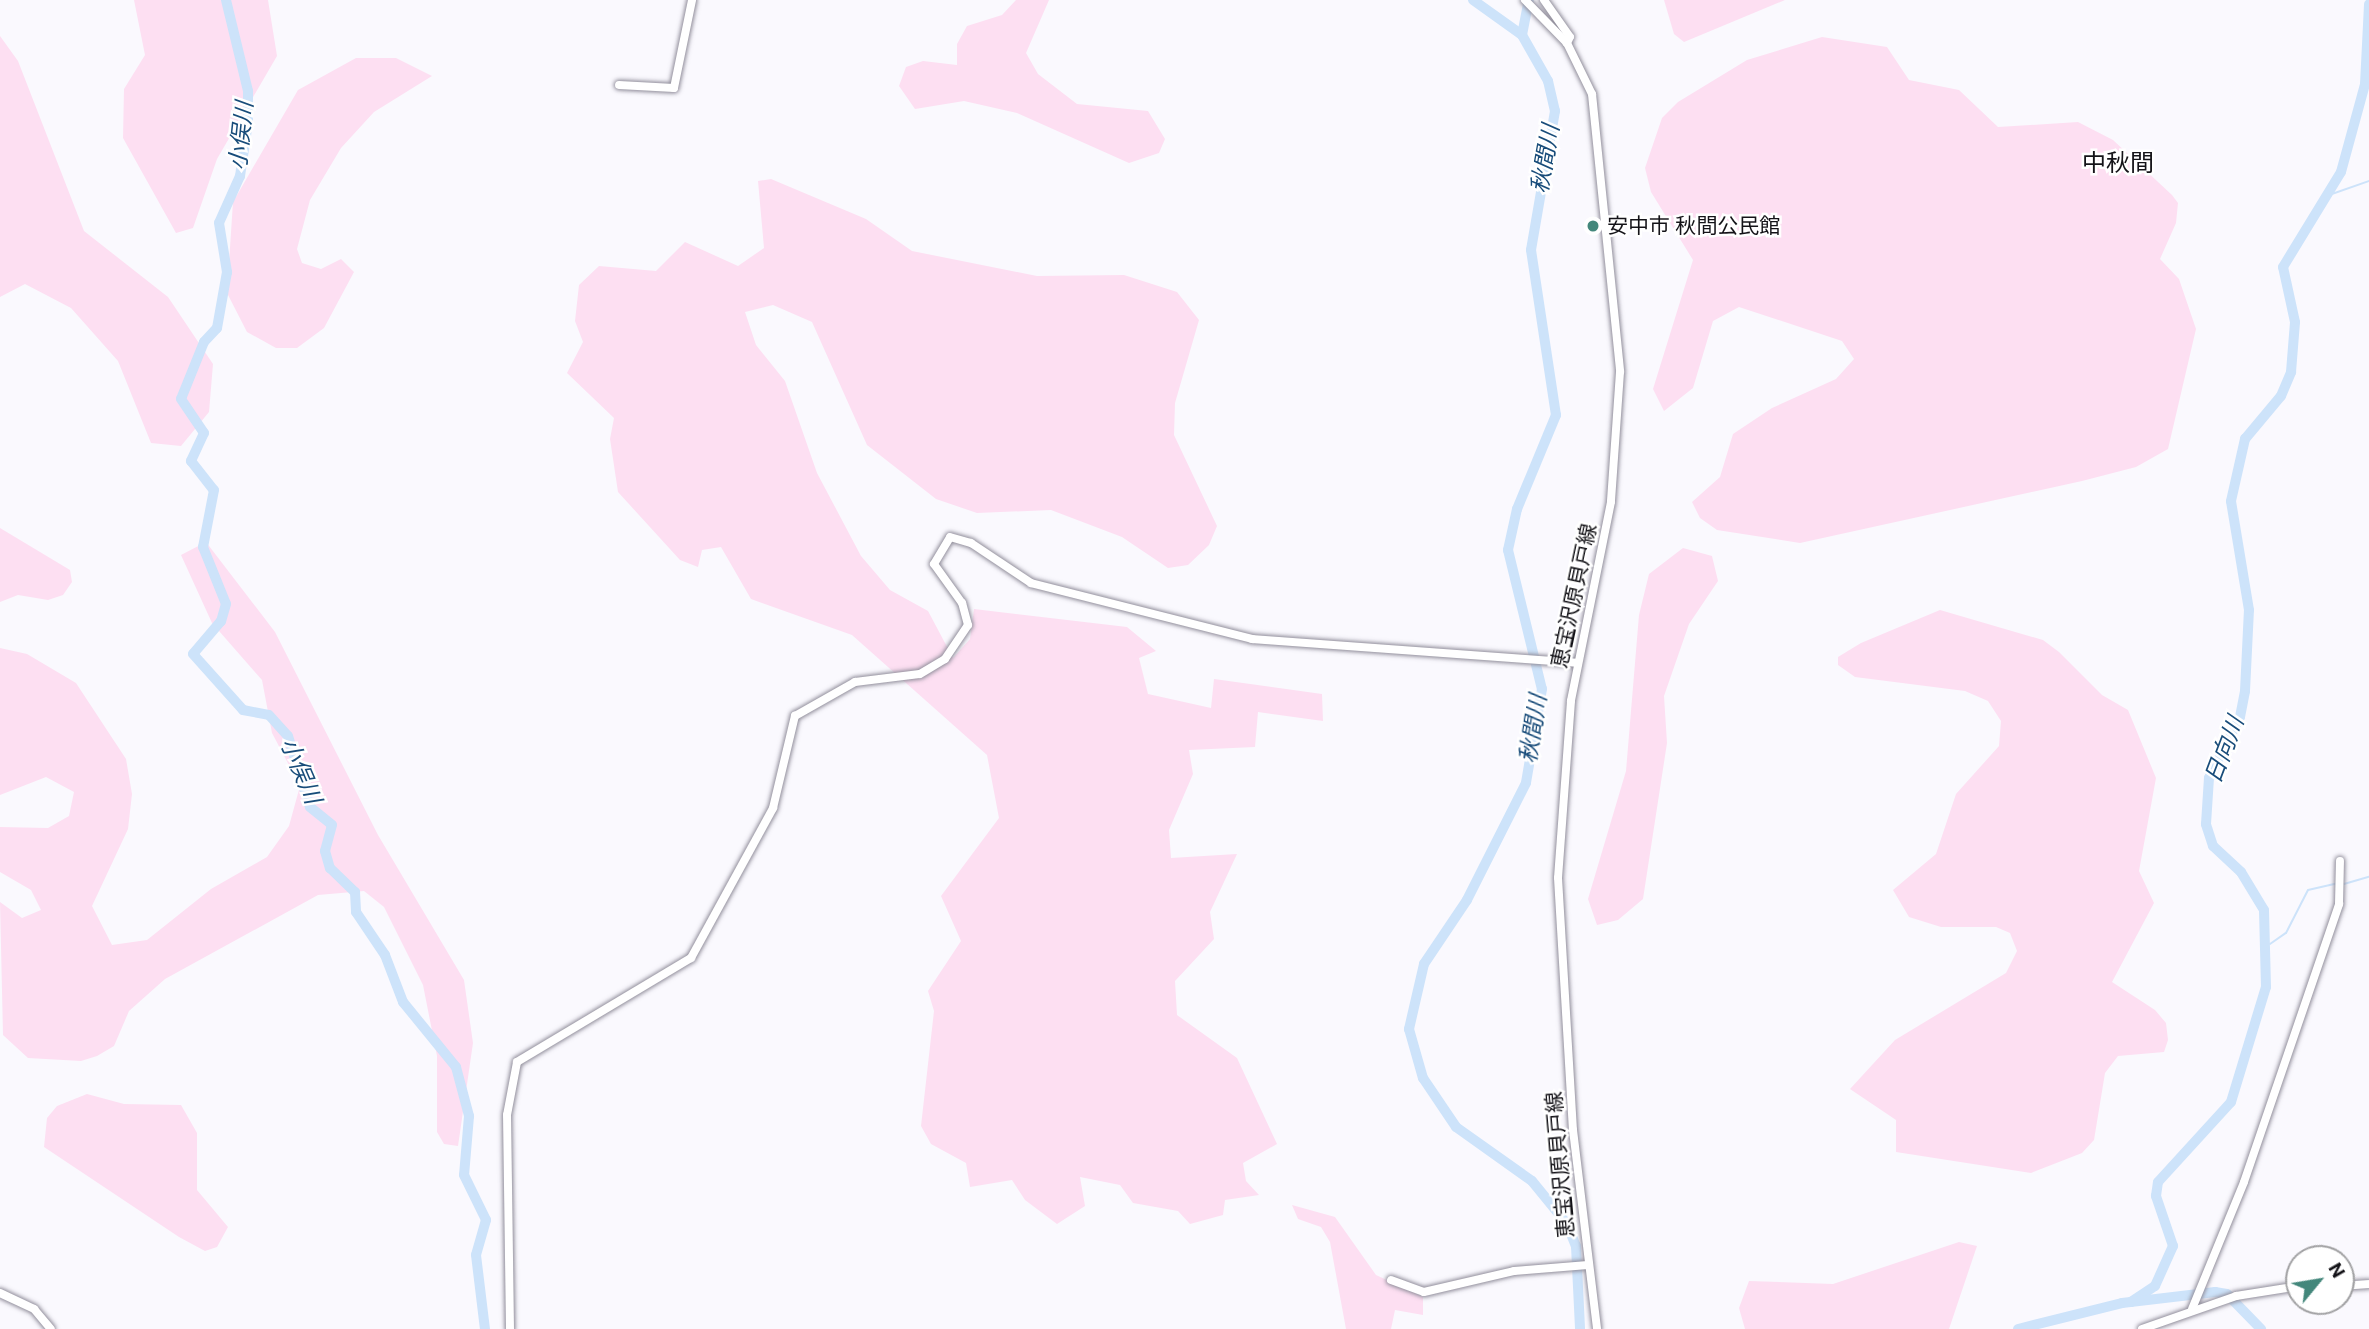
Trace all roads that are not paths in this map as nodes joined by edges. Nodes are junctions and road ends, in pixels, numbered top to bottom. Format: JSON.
{"nodes":[{"id":1,"x":692,"y":0,"type":"edge"},
{"id":2,"x":1525,"y":0,"type":"edge"},
{"id":3,"x":1544,"y":0,"type":"edge"},
{"id":4,"x":1567,"y":43,"type":"junction"},
{"id":5,"x":619,"y":85,"type":"dead end"},
{"id":6,"x":1576,"y":663,"type":"junction"},
{"id":7,"x":2340,"y":861,"type":"dead end"},
{"id":8,"x":1585,"y":1265,"type":"junction"},
{"id":9,"x":1391,"y":1280,"type":"dead end"},
{"id":10,"x":2285,"y":1288,"type":"edge"},
{"id":11,"x":0,"y":1293,"type":"edge"},
{"id":12,"x":2192,"y":1309,"type":"junction"},
{"id":13,"x":51,"y":1329,"type":"edge"},
{"id":14,"x":510,"y":1329,"type":"edge"},
{"id":15,"x":1597,"y":1329,"type":"edge"},
{"id":16,"x":2142,"y":1329,"type":"edge"}],
"edges":[{"from":1,"to":5,"type":"street"},
{"from":2,"to":4,"type":"street","name":"恵宝沢原貝戸線"},
{"from":3,"to":4,"type":"street","name":"恵宝沢原貝戸線"},
{"from":4,"to":6,"type":"street","name":"恵宝沢原貝戸線"},
{"from":6,"to":8,"type":"street","name":"恵宝沢原貝戸線"},
{"from":6,"to":14,"type":"street"},
{"from":7,"to":12,"type":"street"},
{"from":8,"to":9,"type":"street"},
{"from":8,"to":15,"type":"street","name":"恵宝沢原貝戸線"},
{"from":10,"to":12,"type":"street"},
{"from":11,"to":13,"type":"street"},
{"from":12,"to":16,"type":"street"}]}
